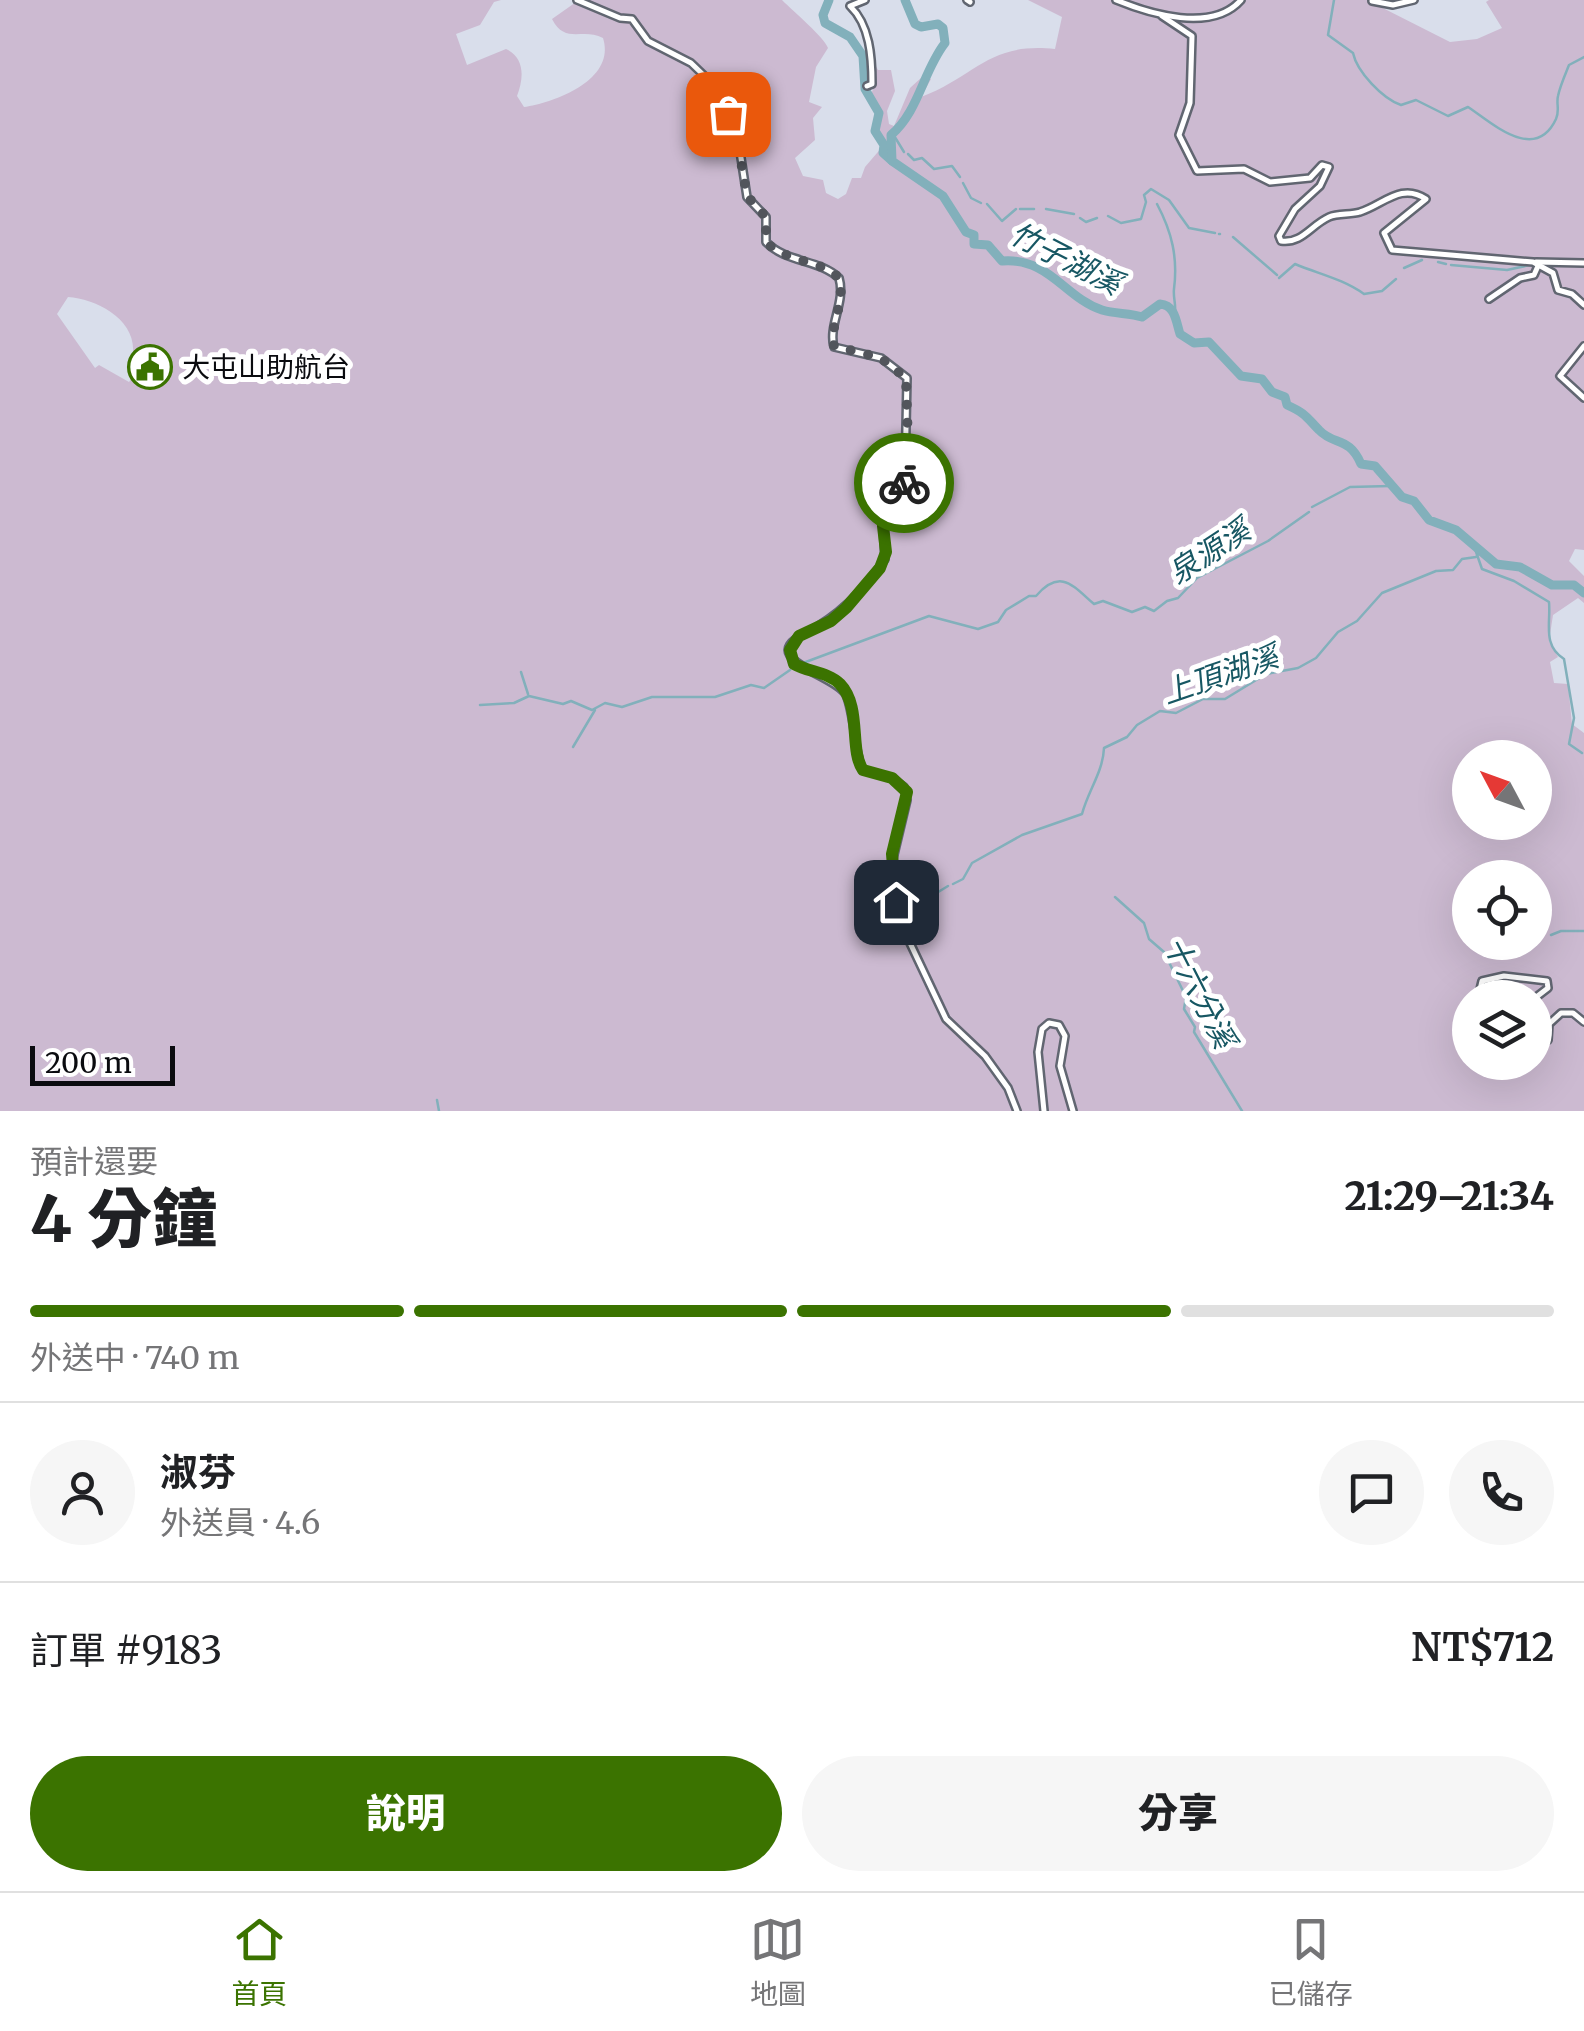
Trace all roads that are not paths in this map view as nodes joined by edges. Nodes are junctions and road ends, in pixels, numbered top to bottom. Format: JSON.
{"nodes":[{"id":1,"x":577,"y":0,"type":"edge"},
{"id":2,"x":866,"y":0,"type":"edge"},
{"id":3,"x":1116,"y":0,"type":"edge"},
{"id":4,"x":1241,"y":0,"type":"edge"},
{"id":5,"x":1414,"y":0,"type":"edge"},
{"id":6,"x":1372,"y":1,"type":"edge"},
{"id":7,"x":1162,"y":16,"type":"junction"},
{"id":8,"x":867,"y":86,"type":"dead end"},
{"id":9,"x":1584,"y":263,"type":"edge"},
{"id":10,"x":1536,"y":264,"type":"junction"},
{"id":11,"x":1489,"y":299,"type":"dead end"},
{"id":12,"x":1584,"y":305,"type":"edge"},
{"id":13,"x":1584,"y":346,"type":"edge"},
{"id":14,"x":1584,"y":398,"type":"edge"},
{"id":15,"x":1486,"y":980,"type":"edge"},
{"id":16,"x":1547,"y":980,"type":"edge"},
{"id":17,"x":1552,"y":1021,"type":"edge"},
{"id":18,"x":1584,"y":1022,"type":"edge"},
{"id":19,"x":1017,"y":1111,"type":"edge"},
{"id":20,"x":1044,"y":1111,"type":"edge"},
{"id":21,"x":1073,"y":1111,"type":"edge"}],
"edges":[{"from":1,"to":19,"type":"street"},
{"from":2,"to":8,"type":"street"},
{"from":3,"to":7,"type":"street"},
{"from":4,"to":7,"type":"street"},
{"from":5,"to":6,"type":"street"},
{"from":7,"to":10,"type":"street"},
{"from":9,"to":10,"type":"street"},
{"from":10,"to":11,"type":"street"},
{"from":10,"to":12,"type":"street"},
{"from":13,"to":14,"type":"street"},
{"from":15,"to":16,"type":"street"},
{"from":17,"to":18,"type":"street"},
{"from":20,"to":21,"type":"street"}]}
